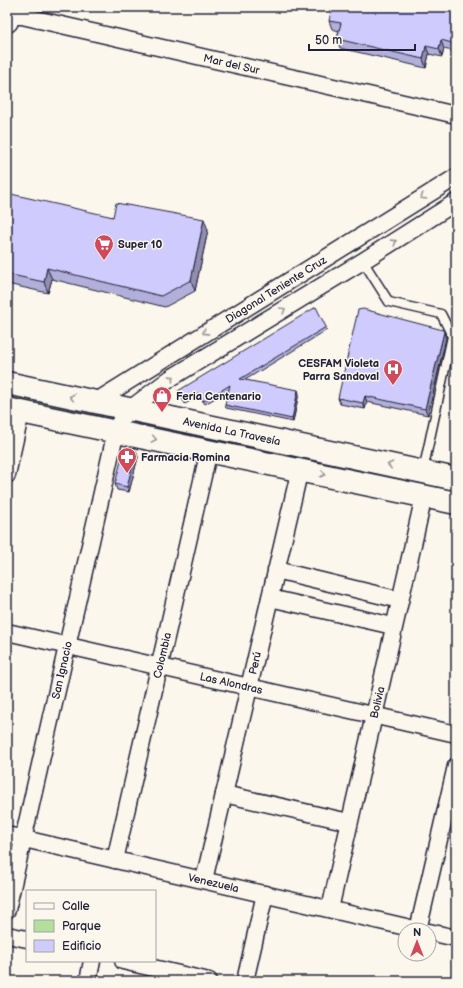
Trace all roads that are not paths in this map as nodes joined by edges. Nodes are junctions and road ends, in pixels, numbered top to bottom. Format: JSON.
{"nodes":[{"id":1,"x":8,"y":15,"type":"edge"},
{"id":2,"x":456,"y":115,"type":"edge"},
{"id":3,"x":456,"y":177,"type":"edge"},
{"id":4,"x":456,"y":202,"type":"edge"},
{"id":5,"x":363,"y":261,"type":"junction"},
{"id":6,"x":7,"y":383,"type":"edge"},
{"id":7,"x":95,"y":402,"type":"junction"},
{"id":8,"x":130,"y":409,"type":"junction"},
{"id":9,"x":14,"y":410,"type":"edge"},
{"id":10,"x":116,"y":431,"type":"junction"},
{"id":11,"x":209,"y":450,"type":"junction"},
{"id":12,"x":300,"y":469,"type":"junction"},
{"id":13,"x":422,"y":472,"type":"junction"},
{"id":14,"x":7,"y":475,"type":"edge"},
{"id":15,"x":456,"y":479,"type":"edge"},
{"id":16,"x":424,"y":496,"type":"junction"},
{"id":17,"x":456,"y":503,"type":"edge"},
{"id":18,"x":276,"y":570,"type":"junction"},
{"id":19,"x":270,"y":598,"type":"junction"},
{"id":20,"x":400,"y":600,"type":"junction"},
{"id":21,"x":394,"y":626,"type":"junction"},
{"id":22,"x":7,"y":632,"type":"edge"},
{"id":23,"x":67,"y":646,"type":"junction"},
{"id":24,"x":159,"y":666,"type":"junction"},
{"id":25,"x":249,"y":687,"type":"junction"},
{"id":26,"x":373,"y":715,"type":"junction"},
{"id":27,"x":456,"y":734,"type":"edge"},
{"id":28,"x":456,"y":766,"type":"edge"},
{"id":29,"x":224,"y":794,"type":"junction"},
{"id":30,"x":349,"y":822,"type":"junction"},
{"id":31,"x":7,"y":835,"type":"edge"},
{"id":32,"x":23,"y":838,"type":"junction"},
{"id":33,"x":115,"y":860,"type":"junction"},
{"id":34,"x":204,"y":880,"type":"junction"},
{"id":35,"x":265,"y":894,"type":"junction"},
{"id":36,"x":330,"y":909,"type":"junction"},
{"id":37,"x":7,"y":910,"type":"edge"},
{"id":38,"x":421,"y":922,"type":"edge"},
{"id":39,"x":397,"y":925,"type":"edge"},
{"id":40,"x":7,"y":934,"type":"edge"},
{"id":41,"x":437,"y":934,"type":"edge"},
{"id":42,"x":456,"y":938,"type":"edge"},
{"id":43,"x":26,"y":939,"type":"edge"},
{"id":44,"x":92,"y":962,"type":"edge"},
{"id":45,"x":127,"y":962,"type":"edge"},
{"id":46,"x":183,"y":978,"type":"edge"},
{"id":47,"x":88,"y":981,"type":"edge"},
{"id":48,"x":209,"y":981,"type":"edge"},
{"id":49,"x":246,"y":981,"type":"edge"}],
"edges":[{"from":1,"to":2,"type":"street","name":"Mar del Sur"},
{"from":3,"to":7,"type":"street","name":"Diagonal Teniente Cruz","one_way":true},
{"from":5,"to":4,"type":"street","name":"Diagonal Teniente Cruz","one_way":true},
{"from":8,"to":5,"type":"street","name":"Diagonal Teniente Cruz","one_way":true},
{"from":5,"to":13,"type":"lane"},
{"from":7,"to":6,"type":"street","name":"Avenida La Travesía","one_way":true},
{"from":7,"to":8,"type":"street","name":"Avenida La Travesía"},
{"from":8,"to":10,"type":"street","name":"Diagonal Teniente Cruz"},
{"from":13,"to":8,"type":"street","name":"Avenida La Travesía","one_way":true},
{"from":9,"to":10,"type":"street","name":"Avenida La Travesía"},
{"from":9,"to":14,"type":"street"},
{"from":10,"to":11,"type":"street","name":"Avenida La Travesía","one_way":true},
{"from":10,"to":23,"type":"street","name":"San Ignacio"},
{"from":11,"to":12,"type":"street","name":"Avenida La Travesía"},
{"from":11,"to":24,"type":"street","name":"Colombia"},
{"from":12,"to":16,"type":"street","name":"Avenida La Travesía","one_way":true},
{"from":12,"to":18,"type":"street","name":"Perú"},
{"from":13,"to":15,"type":"street","name":"Avenida La Travesía"},
{"from":16,"to":17,"type":"street","name":"Avenida La Travesía"},
{"from":16,"to":20,"type":"street","name":"Bolivia"},
{"from":18,"to":19,"type":"street","name":"Perú"},
{"from":18,"to":20,"type":"street"},
{"from":19,"to":21,"type":"street"},
{"from":19,"to":25,"type":"street","name":"Perú"},
{"from":20,"to":21,"type":"street","name":"Bolivia"},
{"from":21,"to":26,"type":"street","name":"Bolivia"},
{"from":22,"to":23,"type":"street","name":"Las Alondras"},
{"from":23,"to":24,"type":"street","name":"Las Alondras"},
{"from":23,"to":32,"type":"street","name":"San Ignacio"},
{"from":24,"to":25,"type":"street","name":"Las Alondras"},
{"from":24,"to":33,"type":"street","name":"Colombia"},
{"from":25,"to":26,"type":"street","name":"Las Alondras"},
{"from":25,"to":29,"type":"street","name":"Perú"},
{"from":26,"to":27,"type":"street","name":"Las Alondras"},
{"from":26,"to":30,"type":"street","name":"Bolivia"},
{"from":28,"to":38,"type":"street"},
{"from":29,"to":30,"type":"street"},
{"from":29,"to":34,"type":"street","name":"Perú"},
{"from":30,"to":36,"type":"street","name":"Bolivia"},
{"from":31,"to":32,"type":"street","name":"Venezuela"},
{"from":32,"to":33,"type":"street","name":"Venezuela"},
{"from":32,"to":37,"type":"street","name":"San Ignacio"},
{"from":33,"to":34,"type":"street","name":"Venezuela"},
{"from":34,"to":35,"type":"street","name":"Venezuela"},
{"from":35,"to":36,"type":"street","name":"Venezuela"},
{"from":35,"to":49,"type":"street"},
{"from":36,"to":39,"type":"street","name":"Venezuela"},
{"from":40,"to":43,"type":"street"},
{"from":41,"to":42,"type":"street"},
{"from":44,"to":47,"type":"street"},
{"from":45,"to":46,"type":"street"},
{"from":46,"to":48,"type":"street"}]}
